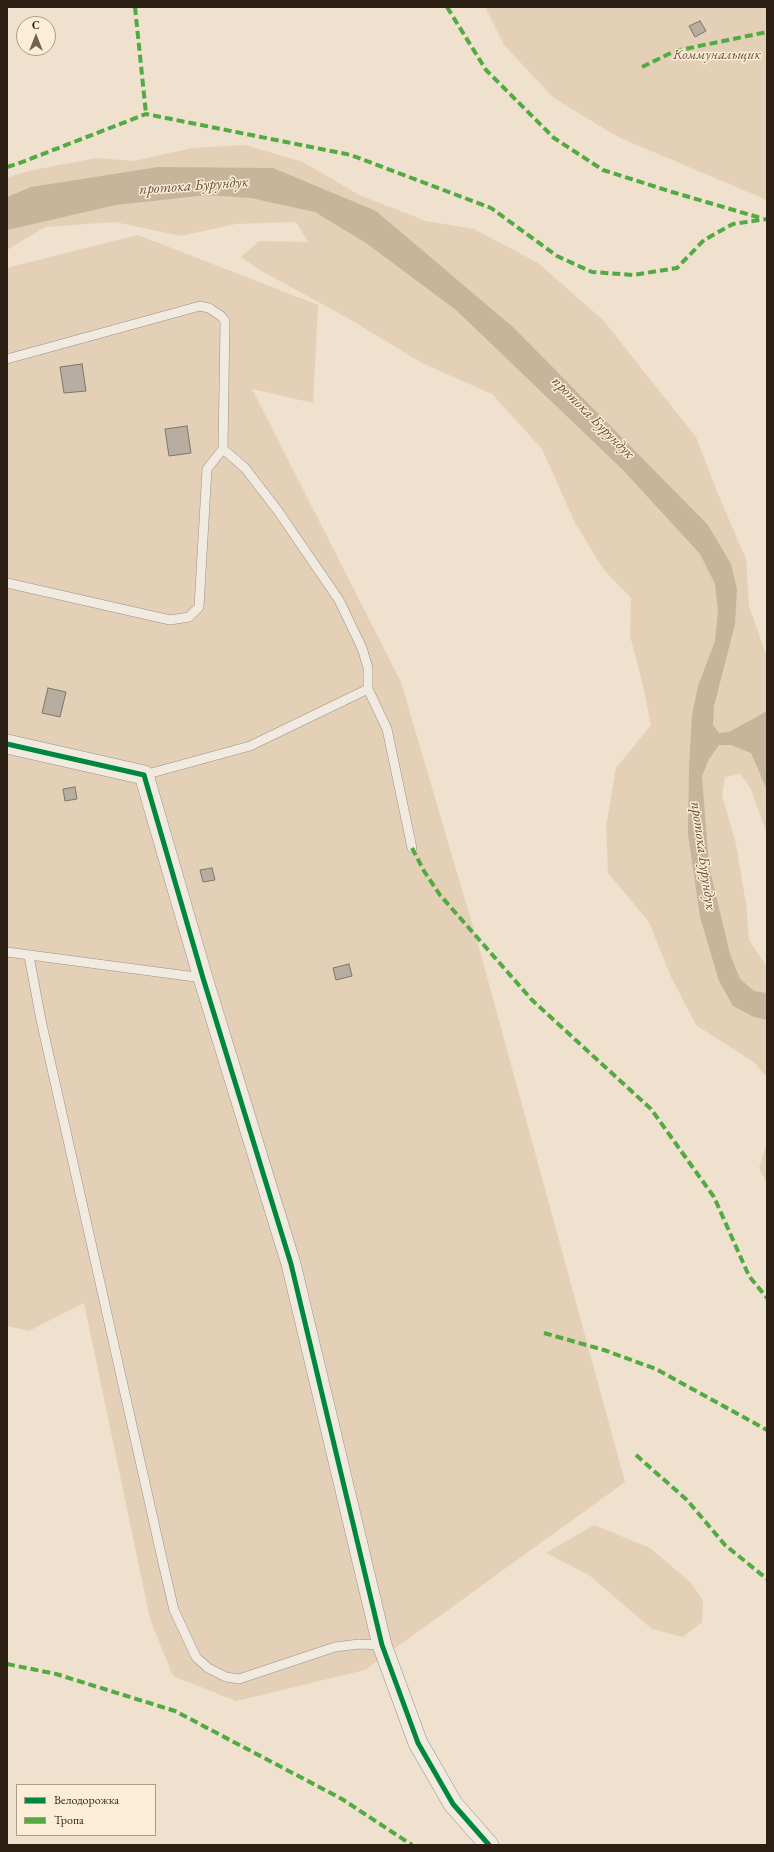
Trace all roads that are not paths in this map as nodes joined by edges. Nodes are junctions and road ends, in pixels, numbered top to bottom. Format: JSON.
{"nodes":[{"id":1,"x":7,"y":359,"type":"edge"},
{"id":2,"x":223,"y":449,"type":"junction"},
{"id":3,"x":7,"y":583,"type":"edge"},
{"id":4,"x":368,"y":689,"type":"junction"},
{"id":5,"x":7,"y":744,"type":"edge"},
{"id":6,"x":144,"y":775,"type":"junction"},
{"id":7,"x":412,"y":848,"type":"dead end"},
{"id":8,"x":7,"y":952,"type":"edge"},
{"id":9,"x":29,"y":956,"type":"junction"},
{"id":10,"x":203,"y":978,"type":"junction"},
{"id":11,"x":382,"y":1645,"type":"junction"},
{"id":12,"x":489,"y":1845,"type":"edge"}],
"edges":[{"from":1,"to":2,"type":"lane"},
{"from":2,"to":3,"type":"lane"},
{"from":2,"to":4,"type":"lane"},
{"from":4,"to":6,"type":"lane"},
{"from":4,"to":7,"type":"lane"},
{"from":5,"to":6,"type":"street"},
{"from":6,"to":10,"type":"street"},
{"from":8,"to":9,"type":"lane"},
{"from":9,"to":10,"type":"lane"},
{"from":9,"to":11,"type":"lane"},
{"from":10,"to":11,"type":"street"},
{"from":11,"to":12,"type":"street"}]}
